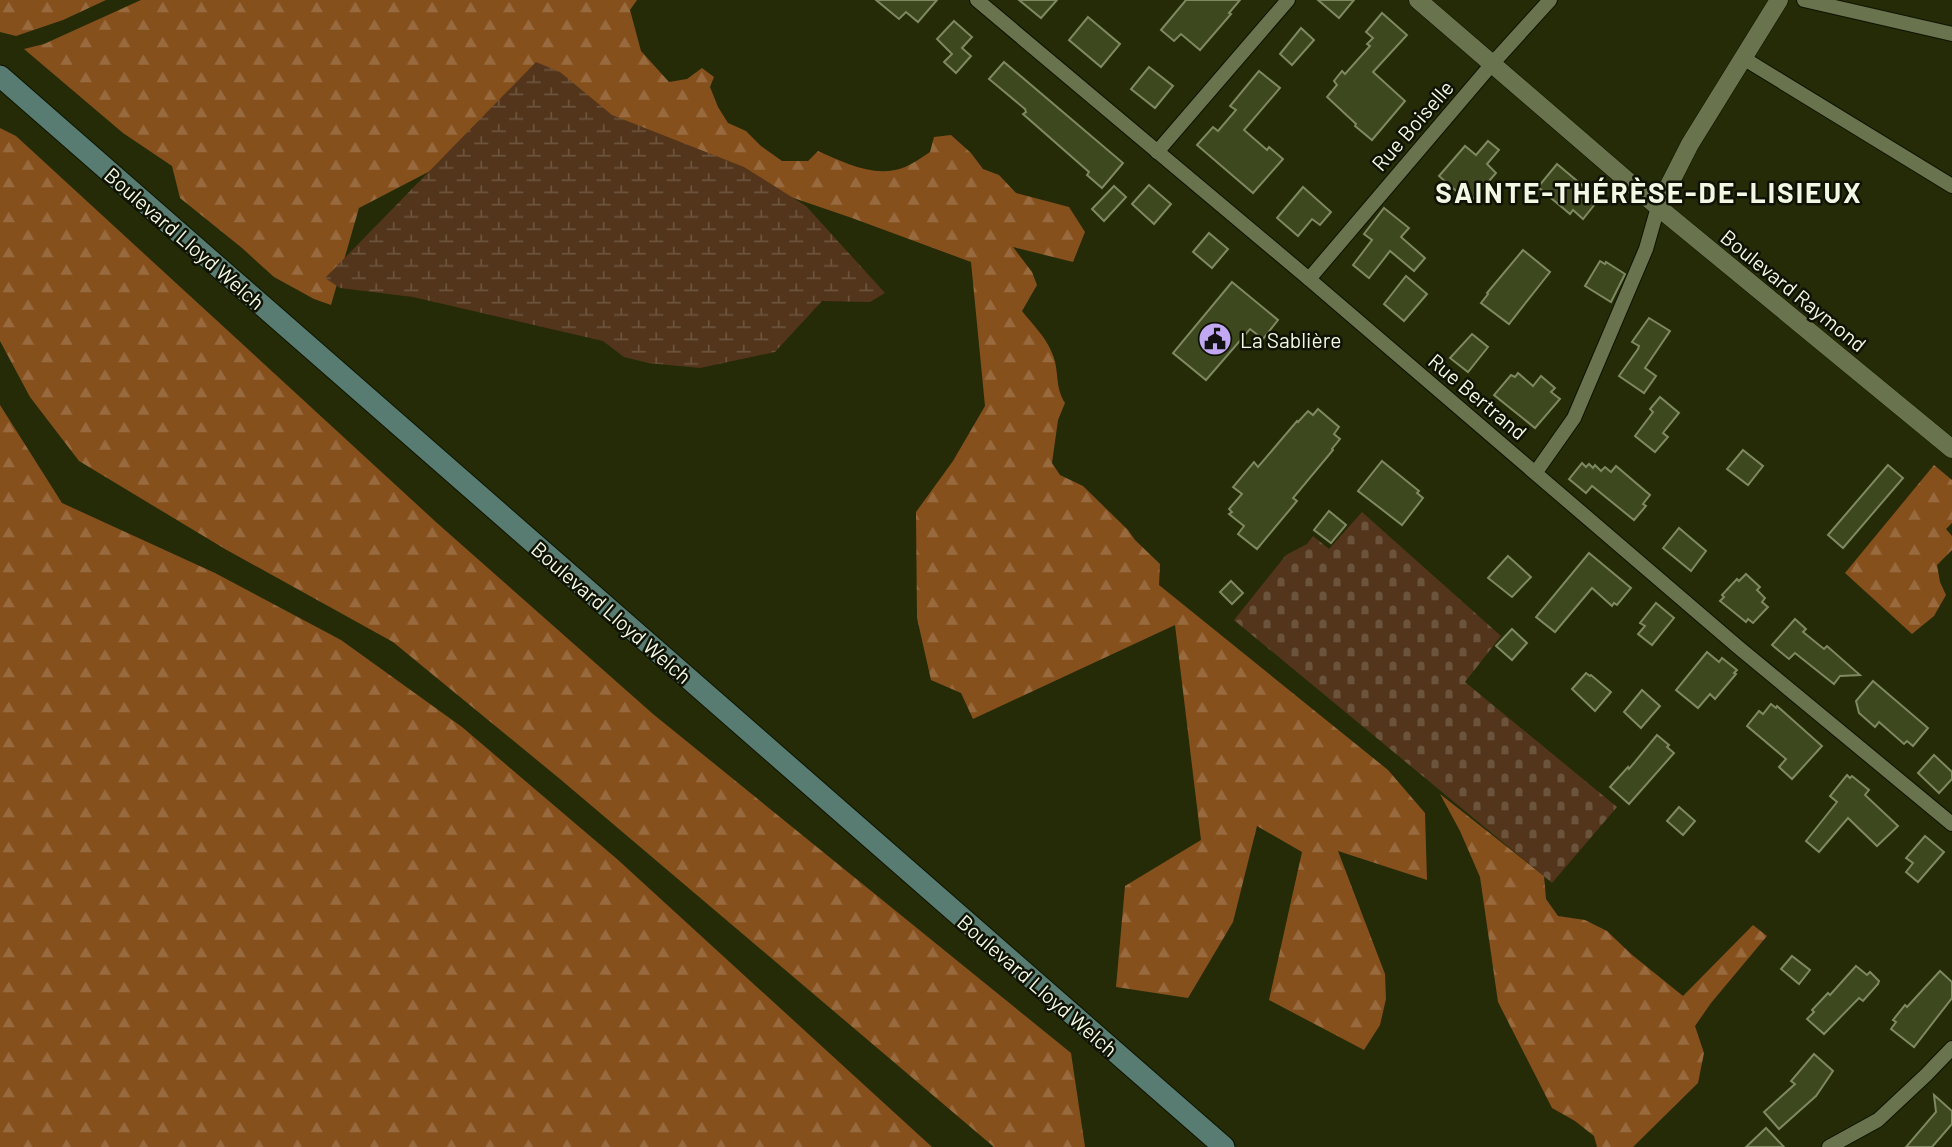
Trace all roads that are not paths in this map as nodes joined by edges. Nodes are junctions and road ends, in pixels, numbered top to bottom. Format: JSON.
{"nodes":[{"id":1,"x":977,"y":0,"type":"edge"},
{"id":2,"x":1289,"y":0,"type":"edge"},
{"id":3,"x":1418,"y":0,"type":"edge"},
{"id":4,"x":1550,"y":0,"type":"edge"},
{"id":5,"x":1779,"y":0,"type":"edge"},
{"id":6,"x":1804,"y":0,"type":"edge"},
{"id":7,"x":1952,"y":34,"type":"edge"},
{"id":8,"x":1743,"y":58,"type":"junction"},
{"id":9,"x":1492,"y":64,"type":"junction"},
{"id":10,"x":0,"y":76,"type":"edge"},
{"id":11,"x":1157,"y":152,"type":"junction"},
{"id":12,"x":1952,"y":186,"type":"edge"},
{"id":13,"x":1658,"y":207,"type":"junction"},
{"id":14,"x":1309,"y":279,"type":"junction"},
{"id":15,"x":1952,"y":449,"type":"edge"},
{"id":16,"x":1535,"y":472,"type":"junction"},
{"id":17,"x":1952,"y":824,"type":"edge"},
{"id":18,"x":1952,"y":1048,"type":"edge"},
{"id":19,"x":1224,"y":1147,"type":"edge"},
{"id":20,"x":1829,"y":1147,"type":"edge"}],
"edges":[{"from":1,"to":11,"type":"street","name":"Rue Bertrand"},
{"from":2,"to":11,"type":"street"},
{"from":3,"to":9,"type":"street","name":"Boulevard Raymond"},
{"from":4,"to":9,"type":"street","name":"Rue Boiselle"},
{"from":5,"to":8,"type":"street"},
{"from":6,"to":7,"type":"street"},
{"from":8,"to":12,"type":"street"},
{"from":8,"to":13,"type":"street"},
{"from":9,"to":13,"type":"street","name":"Boulevard Raymond"},
{"from":9,"to":14,"type":"street","name":"Rue Boiselle"},
{"from":10,"to":19,"type":"main road","name":"Boulevard Lloyd Welch"},
{"from":11,"to":14,"type":"street","name":"Rue Bertrand"},
{"from":13,"to":15,"type":"street","name":"Boulevard Raymond"},
{"from":13,"to":16,"type":"street"},
{"from":14,"to":16,"type":"street","name":"Rue Bertrand"},
{"from":16,"to":17,"type":"street","name":"Rue Bertrand"},
{"from":18,"to":20,"type":"street"}]}
